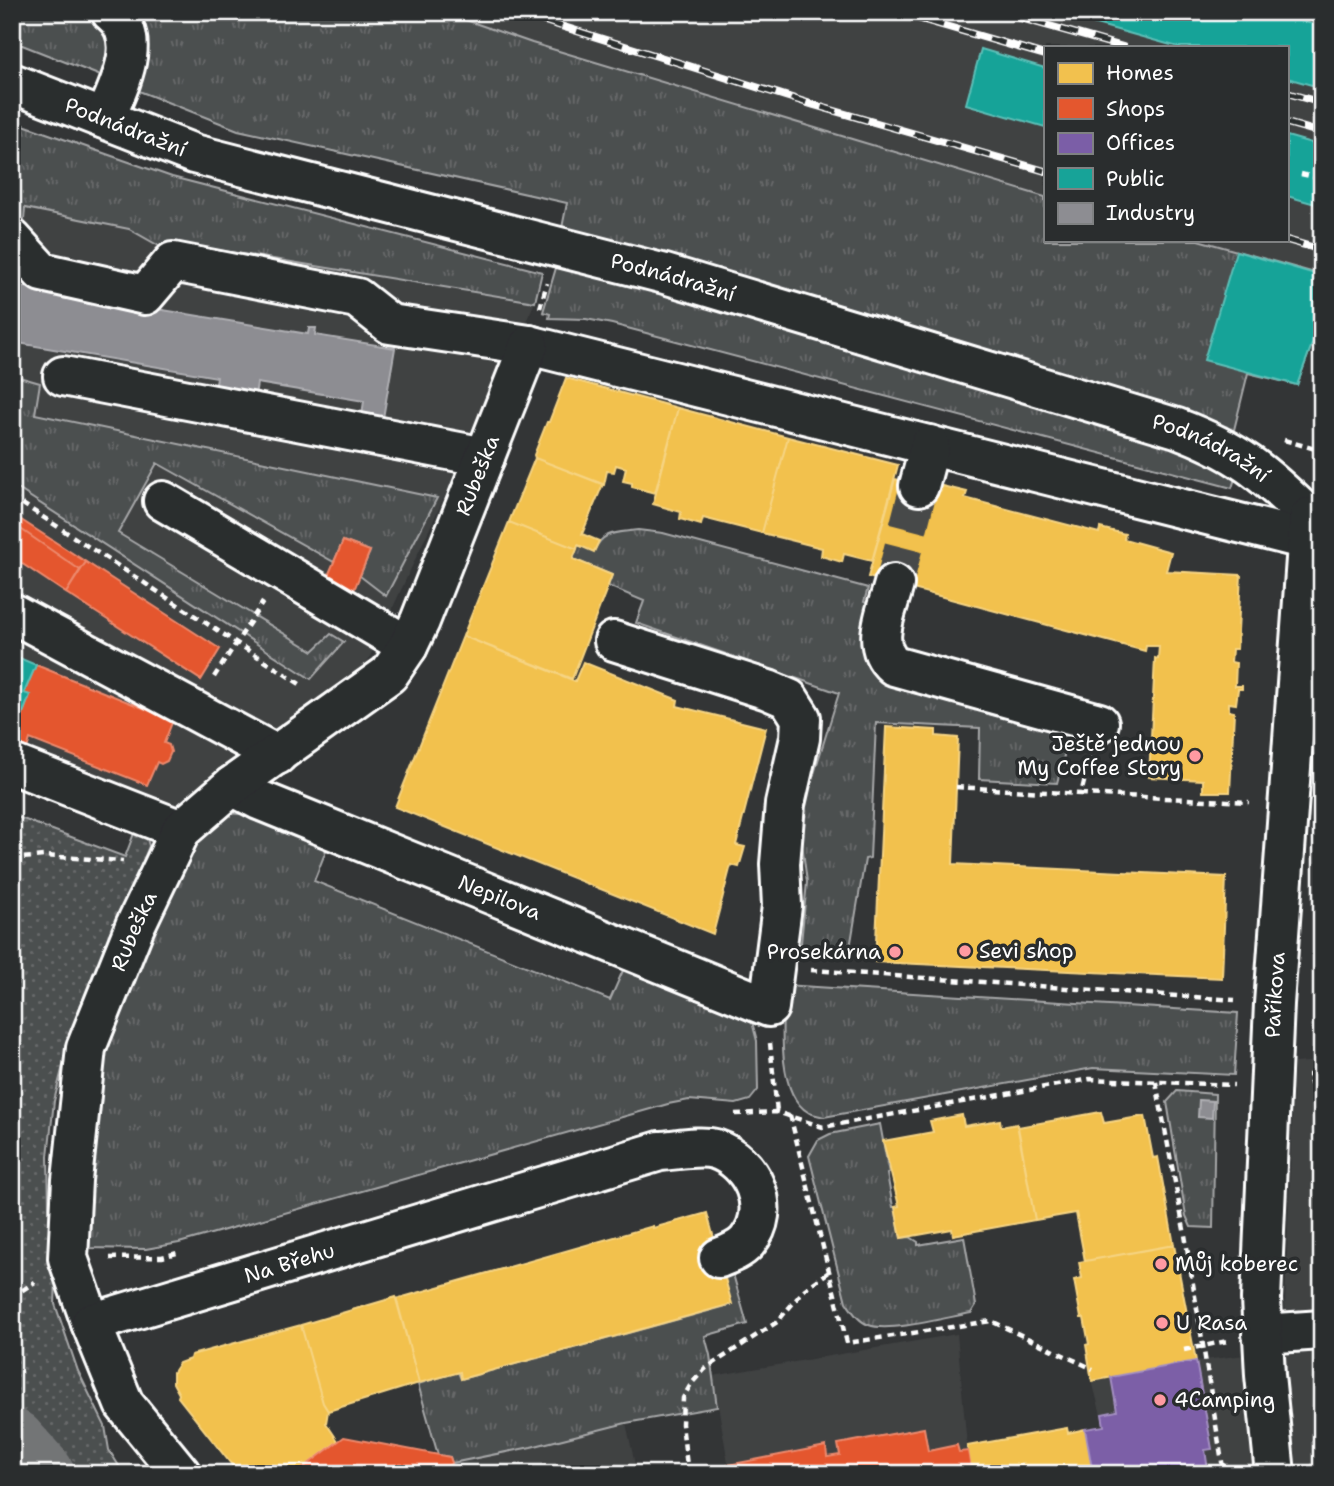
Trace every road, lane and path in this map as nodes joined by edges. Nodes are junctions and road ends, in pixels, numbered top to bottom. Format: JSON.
{"nodes":[{"id":1,"x":111,"y":12,"type":"edge"},
{"id":2,"x":12,"y":83,"type":"edge"},
{"id":3,"x":104,"y":119,"type":"junction"},
{"id":4,"x":1301,"y":174,"type":"dead end"},
{"id":5,"x":1322,"y":179,"type":"edge"},
{"id":6,"x":12,"y":239,"type":"edge"},
{"id":7,"x":558,"y":245,"type":"junction"},
{"id":8,"x":529,"y":345,"type":"junction"},
{"id":9,"x":63,"y":376,"type":"dead end"},
{"id":10,"x":930,"y":444,"type":"junction"},
{"id":11,"x":485,"y":457,"type":"junction"},
{"id":12,"x":919,"y":486,"type":"tunnel mouth"},
{"id":13,"x":12,"y":497,"type":"edge"},
{"id":14,"x":163,"y":501,"type":"dead end"},
{"id":15,"x":1313,"y":522,"type":"edge"},
{"id":16,"x":894,"y":584,"type":"tunnel mouth"},
{"id":17,"x":12,"y":613,"type":"edge"},
{"id":18,"x":254,"y":616,"type":"dead end"},
{"id":19,"x":614,"y":641,"type":"dead end"},
{"id":20,"x":237,"y":643,"type":"junction"},
{"id":21,"x":408,"y":646,"type":"junction"},
{"id":22,"x":339,"y":710,"type":"junction"},
{"id":23,"x":1099,"y":723,"type":"joint"},
{"id":24,"x":1308,"y":748,"type":"edge"},
{"id":25,"x":277,"y":755,"type":"junction"},
{"id":26,"x":12,"y":764,"type":"edge"},
{"id":27,"x":232,"y":786,"type":"junction"},
{"id":28,"x":956,"y":788,"type":"dead end"},
{"id":29,"x":1081,"y":794,"type":"junction"},
{"id":30,"x":1261,"y":802,"type":"dead end"},
{"id":31,"x":173,"y":846,"type":"junction"},
{"id":32,"x":12,"y":859,"type":"edge"},
{"id":33,"x":851,"y":974,"type":"dead end"},
{"id":34,"x":1274,"y":1004,"type":"junction"},
{"id":35,"x":769,"y":1007,"type":"junction"},
{"id":36,"x":1156,"y":1082,"type":"junction"},
{"id":37,"x":1270,"y":1086,"type":"junction"},
{"id":38,"x":777,"y":1112,"type":"dead end"},
{"id":39,"x":790,"y":1115,"type":"dead end"},
{"id":40,"x":823,"y":1126,"type":"dead end"},
{"id":41,"x":719,"y":1258,"type":"dead end"},
{"id":42,"x":830,"y":1272,"type":"junction"},
{"id":43,"x":91,"y":1323,"type":"junction"},
{"id":44,"x":1322,"y":1330,"type":"edge"},
{"id":45,"x":1262,"y":1334,"type":"junction"},
{"id":46,"x":1093,"y":1369,"type":"dead end"},
{"id":47,"x":1322,"y":1442,"type":"edge"},
{"id":48,"x":1312,"y":1443,"type":"dead end"},
{"id":49,"x":181,"y":1474,"type":"edge"},
{"id":50,"x":688,"y":1474,"type":"edge"},
{"id":51,"x":1224,"y":1474,"type":"edge"},
{"id":52,"x":1275,"y":1474,"type":"edge"}],
"edges":[{"from":1,"to":3,"type":"street"},
{"from":2,"to":3,"type":"street","name":"Podnádražní"},
{"from":3,"to":7,"type":"street","name":"Podnádražní"},
{"from":4,"to":5,"type":"path"},
{"from":6,"to":8,"type":"street"},
{"from":7,"to":8,"type":"path"},
{"from":7,"to":15,"type":"street","name":"Podnádražní"},
{"from":8,"to":10,"type":"street"},
{"from":8,"to":11,"type":"street","name":"Rubeška"},
{"from":9,"to":11,"type":"street"},
{"from":10,"to":12,"type":"street"},
{"from":10,"to":15,"type":"street"},
{"from":11,"to":21,"type":"street","name":"Rubeška"},
{"from":13,"to":20,"type":"path"},
{"from":14,"to":21,"type":"street"},
{"from":15,"to":24,"type":"street","name":"Paříkova"},
{"from":16,"to":23,"type":"street"},
{"from":17,"to":25,"type":"street"},
{"from":18,"to":20,"type":"path"},
{"from":19,"to":35,"type":"street"},
{"from":20,"to":22,"type":"path"},
{"from":21,"to":22,"type":"street","name":"Rubeška"},
{"from":22,"to":25,"type":"street","name":"Rubeška"},
{"from":23,"to":29,"type":"path"},
{"from":24,"to":34,"type":"street","name":"Paříkova"},
{"from":25,"to":27,"type":"street","name":"Rubeška"},
{"from":26,"to":31,"type":"street"},
{"from":27,"to":31,"type":"street","name":"Rubeška"},
{"from":27,"to":35,"type":"street","name":"Nepilova"},
{"from":28,"to":29,"type":"path"},
{"from":29,"to":30,"type":"path"},
{"from":31,"to":32,"type":"path"},
{"from":31,"to":43,"type":"street","name":"Rubeška"},
{"from":33,"to":34,"type":"path"},
{"from":34,"to":37,"type":"street","name":"Paříkova"},
{"from":35,"to":38,"type":"path"},
{"from":36,"to":37,"type":"path"},
{"from":36,"to":40,"type":"path"},
{"from":36,"to":51,"type":"path"},
{"from":37,"to":45,"type":"street","name":"Paříkova"},
{"from":39,"to":42,"type":"path"},
{"from":41,"to":43,"type":"street","name":"Na Břehu"},
{"from":42,"to":46,"type":"path"},
{"from":42,"to":50,"type":"path"},
{"from":43,"to":49,"type":"street"},
{"from":44,"to":45,"type":"street"},
{"from":45,"to":52,"type":"street","name":"Paříkova"},
{"from":47,"to":48,"type":"path"}]}
